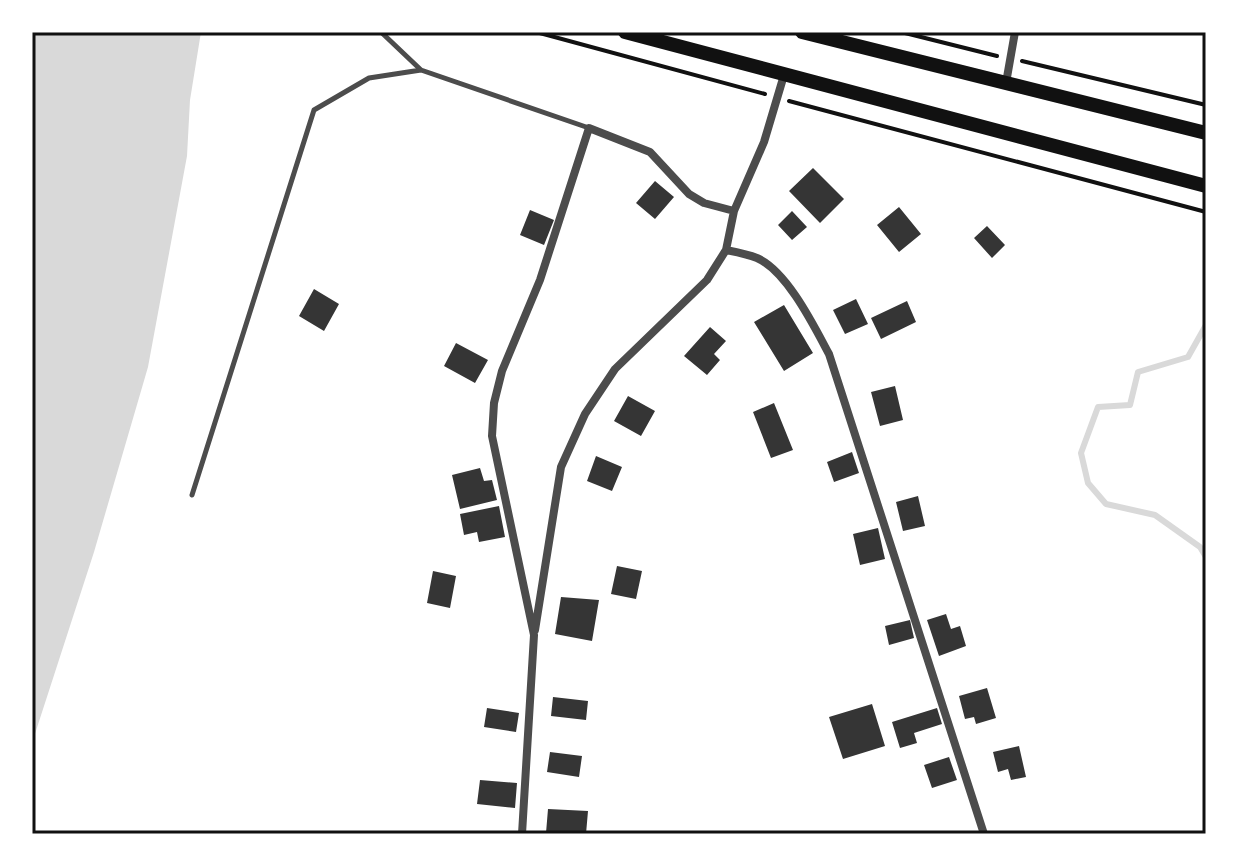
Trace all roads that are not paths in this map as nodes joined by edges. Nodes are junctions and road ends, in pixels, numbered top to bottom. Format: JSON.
{"nodes":[{"id":1,"x":381,"y":32,"type":"edge"},
{"id":2,"x":625,"y":32,"type":"edge"},
{"id":3,"x":802,"y":32,"type":"edge"},
{"id":4,"x":1015,"y":32,"type":"edge"},
{"id":5,"x":421,"y":70,"type":"junction"},
{"id":6,"x":784,"y":75,"type":"junction"},
{"id":7,"x":1006,"y":83,"type":"junction"},
{"id":8,"x":589,"y":128,"type":"junction"},
{"id":9,"x":1206,"y":133,"type":"edge"},
{"id":10,"x":1206,"y":186,"type":"edge"},
{"id":11,"x":734,"y":211,"type":"junction"},
{"id":12,"x":726,"y":250,"type":"junction"},
{"id":13,"x":192,"y":495,"type":"dead end"},
{"id":14,"x":534,"y":635,"type":"junction"},
{"id":15,"x":522,"y":834,"type":"edge"},
{"id":16,"x":984,"y":834,"type":"edge"}],
"edges":[{"from":1,"to":5,"type":"lane"},
{"from":2,"to":6,"type":"main road"},
{"from":3,"to":7,"type":"main road"},
{"from":4,"to":7,"type":"street"},
{"from":5,"to":8,"type":"lane"},
{"from":5,"to":13,"type":"lane"},
{"from":6,"to":10,"type":"main road"},
{"from":6,"to":11,"type":"street"},
{"from":7,"to":9,"type":"main road"},
{"from":8,"to":11,"type":"street"},
{"from":8,"to":14,"type":"street"},
{"from":11,"to":12,"type":"street"},
{"from":12,"to":14,"type":"street"},
{"from":12,"to":16,"type":"street"},
{"from":14,"to":15,"type":"street"}]}
